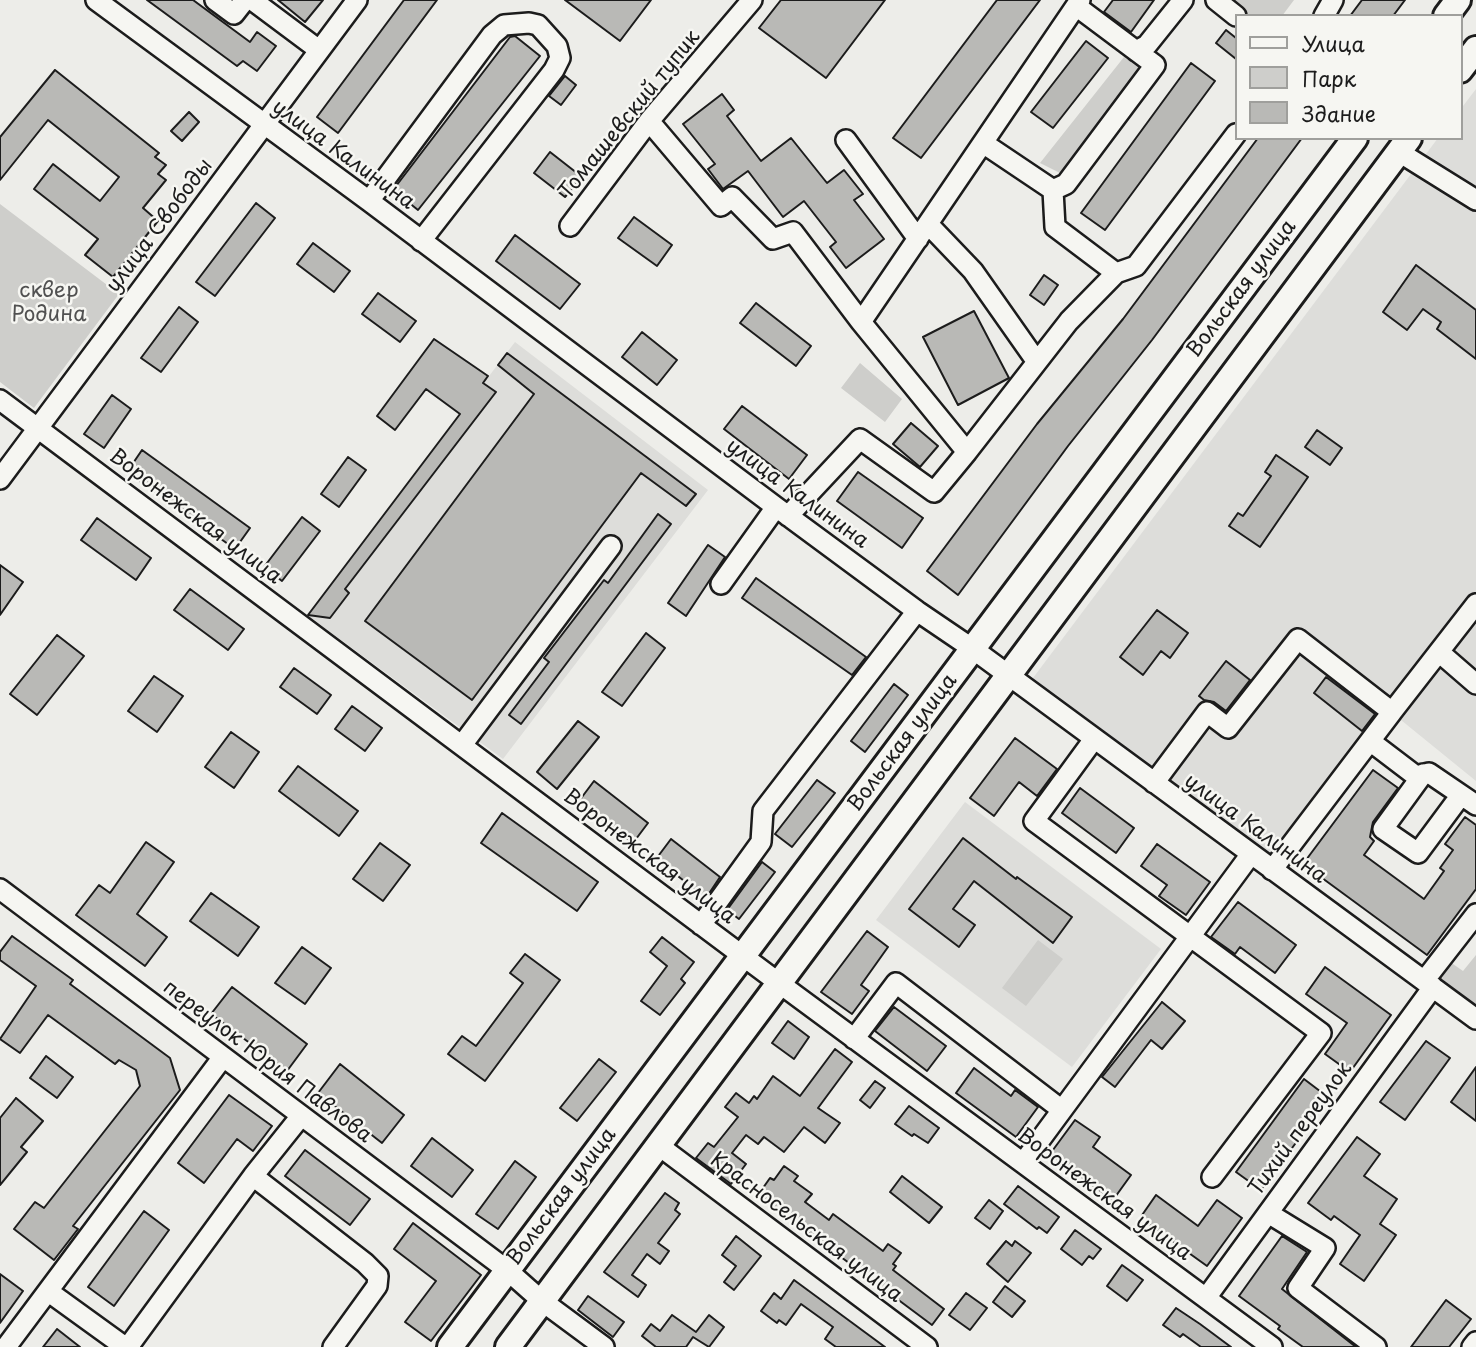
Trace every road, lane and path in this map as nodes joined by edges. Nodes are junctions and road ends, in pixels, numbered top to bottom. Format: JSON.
{"nodes":[{"id":1,"x":96,"y":0,"type":"edge"},
{"id":2,"x":215,"y":0,"type":"edge"},
{"id":3,"x":245,"y":0,"type":"edge"},
{"id":4,"x":251,"y":0,"type":"edge"},
{"id":5,"x":357,"y":0,"type":"edge"},
{"id":6,"x":752,"y":0,"type":"edge"},
{"id":7,"x":1183,"y":0,"type":"edge"},
{"id":8,"x":1216,"y":0,"type":"edge"},
{"id":9,"x":1078,"y":3,"type":"edge"},
{"id":10,"x":1234,"y":14,"type":"edge"},
{"id":11,"x":1476,"y":49,"type":"edge"},
{"id":12,"x":319,"y":50,"type":"junction"},
{"id":13,"x":1136,"y":51,"type":"junction"},
{"id":14,"x":1462,"y":67,"type":"edge"},
{"id":15,"x":649,"y":121,"type":"junction"},
{"id":16,"x":263,"y":125,"type":"junction"},
{"id":17,"x":1234,"y":137,"type":"edge"},
{"id":18,"x":846,"y":140,"type":"dead end"},
{"id":19,"x":1353,"y":140,"type":"edge"},
{"id":20,"x":982,"y":143,"type":"junction"},
{"id":21,"x":1404,"y":145,"type":"edge"},
{"id":22,"x":1053,"y":190,"type":"junction"},
{"id":23,"x":1476,"y":200,"type":"edge"},
{"id":24,"x":369,"y":201,"type":"junction"},
{"id":25,"x":570,"y":226,"type":"dead end"},
{"id":26,"x":923,"y":231,"type":"junction"},
{"id":27,"x":421,"y":242,"type":"junction"},
{"id":28,"x":1116,"y":273,"type":"junction"},
{"id":29,"x":860,"y":322,"type":"junction"},
{"id":30,"x":1037,"y":362,"type":"junction"},
{"id":31,"x":0,"y":400,"type":"edge"},
{"id":32,"x":38,"y":428,"type":"junction"},
{"id":33,"x":967,"y":452,"type":"junction"},
{"id":34,"x":0,"y":479,"type":"edge"},
{"id":35,"x":782,"y":511,"type":"junction"},
{"id":36,"x":611,"y":545,"type":"dead end"},
{"id":37,"x":721,"y":584,"type":"dead end"},
{"id":38,"x":1476,"y":604,"type":"edge"},
{"id":39,"x":917,"y":611,"type":"junction"},
{"id":40,"x":973,"y":649,"type":"junction"},
{"id":41,"x":1439,"y":652,"type":"junction"},
{"id":42,"x":1009,"y":677,"type":"junction"},
{"id":43,"x":1476,"y":684,"type":"edge"},
{"id":44,"x":1392,"y":712,"type":"junction"},
{"id":45,"x":1094,"y":739,"type":"junction"},
{"id":46,"x":1370,"y":741,"type":"junction"},
{"id":47,"x":462,"y":745,"type":"junction"},
{"id":48,"x":1423,"y":774,"type":"junction"},
{"id":49,"x":1154,"y":783,"type":"junction"},
{"id":50,"x":1469,"y":800,"type":"edge"},
{"id":51,"x":1251,"y":854,"type":"junction"},
{"id":52,"x":1272,"y":870,"type":"junction"},
{"id":53,"x":0,"y":889,"type":"edge"},
{"id":54,"x":1476,"y":914,"type":"edge"},
{"id":55,"x":701,"y":925,"type":"junction"},
{"id":56,"x":1191,"y":937,"type":"junction"},
{"id":57,"x":743,"y":956,"type":"junction"},
{"id":58,"x":779,"y":984,"type":"junction"},
{"id":59,"x":1429,"y":984,"type":"junction"},
{"id":60,"x":1476,"y":1019,"type":"edge"},
{"id":61,"x":854,"y":1039,"type":"junction"},
{"id":62,"x":223,"y":1057,"type":"junction"},
{"id":63,"x":1062,"y":1110,"type":"junction"},
{"id":64,"x":301,"y":1116,"type":"junction"},
{"id":65,"x":658,"y":1145,"type":"junction"},
{"id":66,"x":1023,"y":1163,"type":"junction"},
{"id":67,"x":253,"y":1176,"type":"junction"},
{"id":68,"x":1212,"y":1177,"type":"dead end"},
{"id":69,"x":1268,"y":1213,"type":"junction"},
{"id":70,"x":507,"y":1270,"type":"junction"},
{"id":71,"x":49,"y":1292,"type":"junction"},
{"id":72,"x":1206,"y":1298,"type":"junction"},
{"id":73,"x":542,"y":1301,"type":"junction"},
{"id":74,"x":1476,"y":1342,"type":"edge"},
{"id":75,"x":6,"y":1347,"type":"edge"},
{"id":76,"x":126,"y":1347,"type":"edge"},
{"id":77,"x":333,"y":1347,"type":"edge"},
{"id":78,"x":450,"y":1347,"type":"edge"},
{"id":79,"x":508,"y":1347,"type":"edge"},
{"id":80,"x":604,"y":1347,"type":"edge"},
{"id":81,"x":927,"y":1347,"type":"edge"},
{"id":82,"x":1272,"y":1347,"type":"edge"},
{"id":83,"x":1376,"y":1347,"type":"edge"},
{"id":84,"x":1472,"y":1347,"type":"edge"}],
"edges":[{"from":1,"to":16,"type":"street","name":"улица Калинина"},
{"from":2,"to":3,"type":"street"},
{"from":4,"to":12,"type":"street"},
{"from":5,"to":12,"type":"street","name":"улица Свободы"},
{"from":6,"to":15,"type":"street","name":"Томашевский тупик"},
{"from":7,"to":13,"type":"street"},
{"from":8,"to":10,"type":"street"},
{"from":9,"to":13,"type":"street"},
{"from":9,"to":20,"type":"street"},
{"from":11,"to":14,"type":"main road"},
{"from":12,"to":16,"type":"street","name":"улица Свободы"},
{"from":13,"to":22,"type":"street"},
{"from":15,"to":25,"type":"street","name":"Томашевский тупик"},
{"from":15,"to":29,"type":"street"},
{"from":16,"to":24,"type":"street","name":"улица Калинина"},
{"from":16,"to":32,"type":"street","name":"улица Свободы"},
{"from":17,"to":28,"type":"street"},
{"from":18,"to":26,"type":"street"},
{"from":19,"to":40,"type":"main road","name":"Вольская улица"},
{"from":20,"to":22,"type":"street"},
{"from":20,"to":26,"type":"street"},
{"from":21,"to":23,"type":"street"},
{"from":21,"to":42,"type":"main road","name":"Вольская улица"},
{"from":22,"to":28,"type":"street"},
{"from":24,"to":27,"type":"street","name":"улица Калинина"},
{"from":24,"to":27,"type":"street"},
{"from":26,"to":29,"type":"street"},
{"from":26,"to":30,"type":"street"},
{"from":27,"to":35,"type":"street","name":"улица Калинина"},
{"from":28,"to":30,"type":"street"},
{"from":29,"to":33,"type":"street"},
{"from":30,"to":33,"type":"street"},
{"from":31,"to":32,"type":"street","name":"Воронежская улица"},
{"from":32,"to":34,"type":"street","name":"улица Свободы"},
{"from":32,"to":47,"type":"street","name":"Воронежская улица"},
{"from":33,"to":35,"type":"street"},
{"from":35,"to":37,"type":"street"},
{"from":35,"to":39,"type":"street","name":"улица Калинина"},
{"from":36,"to":47,"type":"street"},
{"from":38,"to":41,"type":"street"},
{"from":39,"to":40,"type":"street","name":"улица Калинина"},
{"from":39,"to":55,"type":"street"},
{"from":40,"to":42,"type":"street","name":"улица Калинина"},
{"from":40,"to":57,"type":"main road","name":"Вольская улица"},
{"from":41,"to":43,"type":"street"},
{"from":41,"to":44,"type":"street"},
{"from":42,"to":45,"type":"street","name":"улица Калинина"},
{"from":42,"to":58,"type":"main road","name":"Вольская улица"},
{"from":44,"to":46,"type":"street"},
{"from":44,"to":49,"type":"street"},
{"from":45,"to":49,"type":"street","name":"улица Калинина"},
{"from":45,"to":56,"type":"street"},
{"from":46,"to":48,"type":"street"},
{"from":46,"to":52,"type":"street"},
{"from":47,"to":55,"type":"street","name":"Воронежская улица"},
{"from":48,"to":50,"type":"street"},
{"from":48,"to":50,"type":"street"},
{"from":49,"to":51,"type":"street","name":"улица Калинина"},
{"from":51,"to":52,"type":"street","name":"улица Калинина"},
{"from":51,"to":56,"type":"street"},
{"from":52,"to":59,"type":"street","name":"улица Калинина"},
{"from":53,"to":62,"type":"street","name":"переулок Юрия Павлова"},
{"from":54,"to":59,"type":"street","name":"Тихий переулок"},
{"from":55,"to":57,"type":"street","name":"Воронежская улица"},
{"from":56,"to":63,"type":"street"},
{"from":56,"to":68,"type":"street"},
{"from":57,"to":58,"type":"street","name":"Воронежская улица"},
{"from":57,"to":70,"type":"main road","name":"Вольская улица"},
{"from":58,"to":61,"type":"street","name":"Воронежская улица"},
{"from":58,"to":65,"type":"main road","name":"Вольская улица"},
{"from":59,"to":60,"type":"street","name":"улица Калинина"},
{"from":59,"to":69,"type":"street","name":"Тихий переулок"},
{"from":61,"to":63,"type":"street"},
{"from":61,"to":66,"type":"street","name":"Воронежская улица"},
{"from":62,"to":64,"type":"street","name":"переулок Юрия Павлова"},
{"from":62,"to":71,"type":"street"},
{"from":63,"to":66,"type":"street"},
{"from":64,"to":67,"type":"street"},
{"from":64,"to":70,"type":"street","name":"переулок Юрия Павлова"},
{"from":65,"to":73,"type":"main road","name":"Вольская улица"},
{"from":65,"to":81,"type":"street","name":"Красносельская улица"},
{"from":66,"to":72,"type":"street","name":"Воронежская улица"},
{"from":67,"to":76,"type":"street"},
{"from":67,"to":77,"type":"street"},
{"from":69,"to":72,"type":"street","name":"Тихий переулок"},
{"from":69,"to":83,"type":"street"},
{"from":70,"to":73,"type":"street","name":"переулок Юрия Павлова"},
{"from":70,"to":78,"type":"main road","name":"Вольская улица"},
{"from":71,"to":75,"type":"street"},
{"from":71,"to":76,"type":"street"},
{"from":72,"to":82,"type":"street","name":"Воронежская улица"},
{"from":73,"to":79,"type":"main road","name":"Вольская улица"},
{"from":73,"to":80,"type":"street","name":"переулок Юрия Павлова"},
{"from":74,"to":84,"type":"street"}]}
